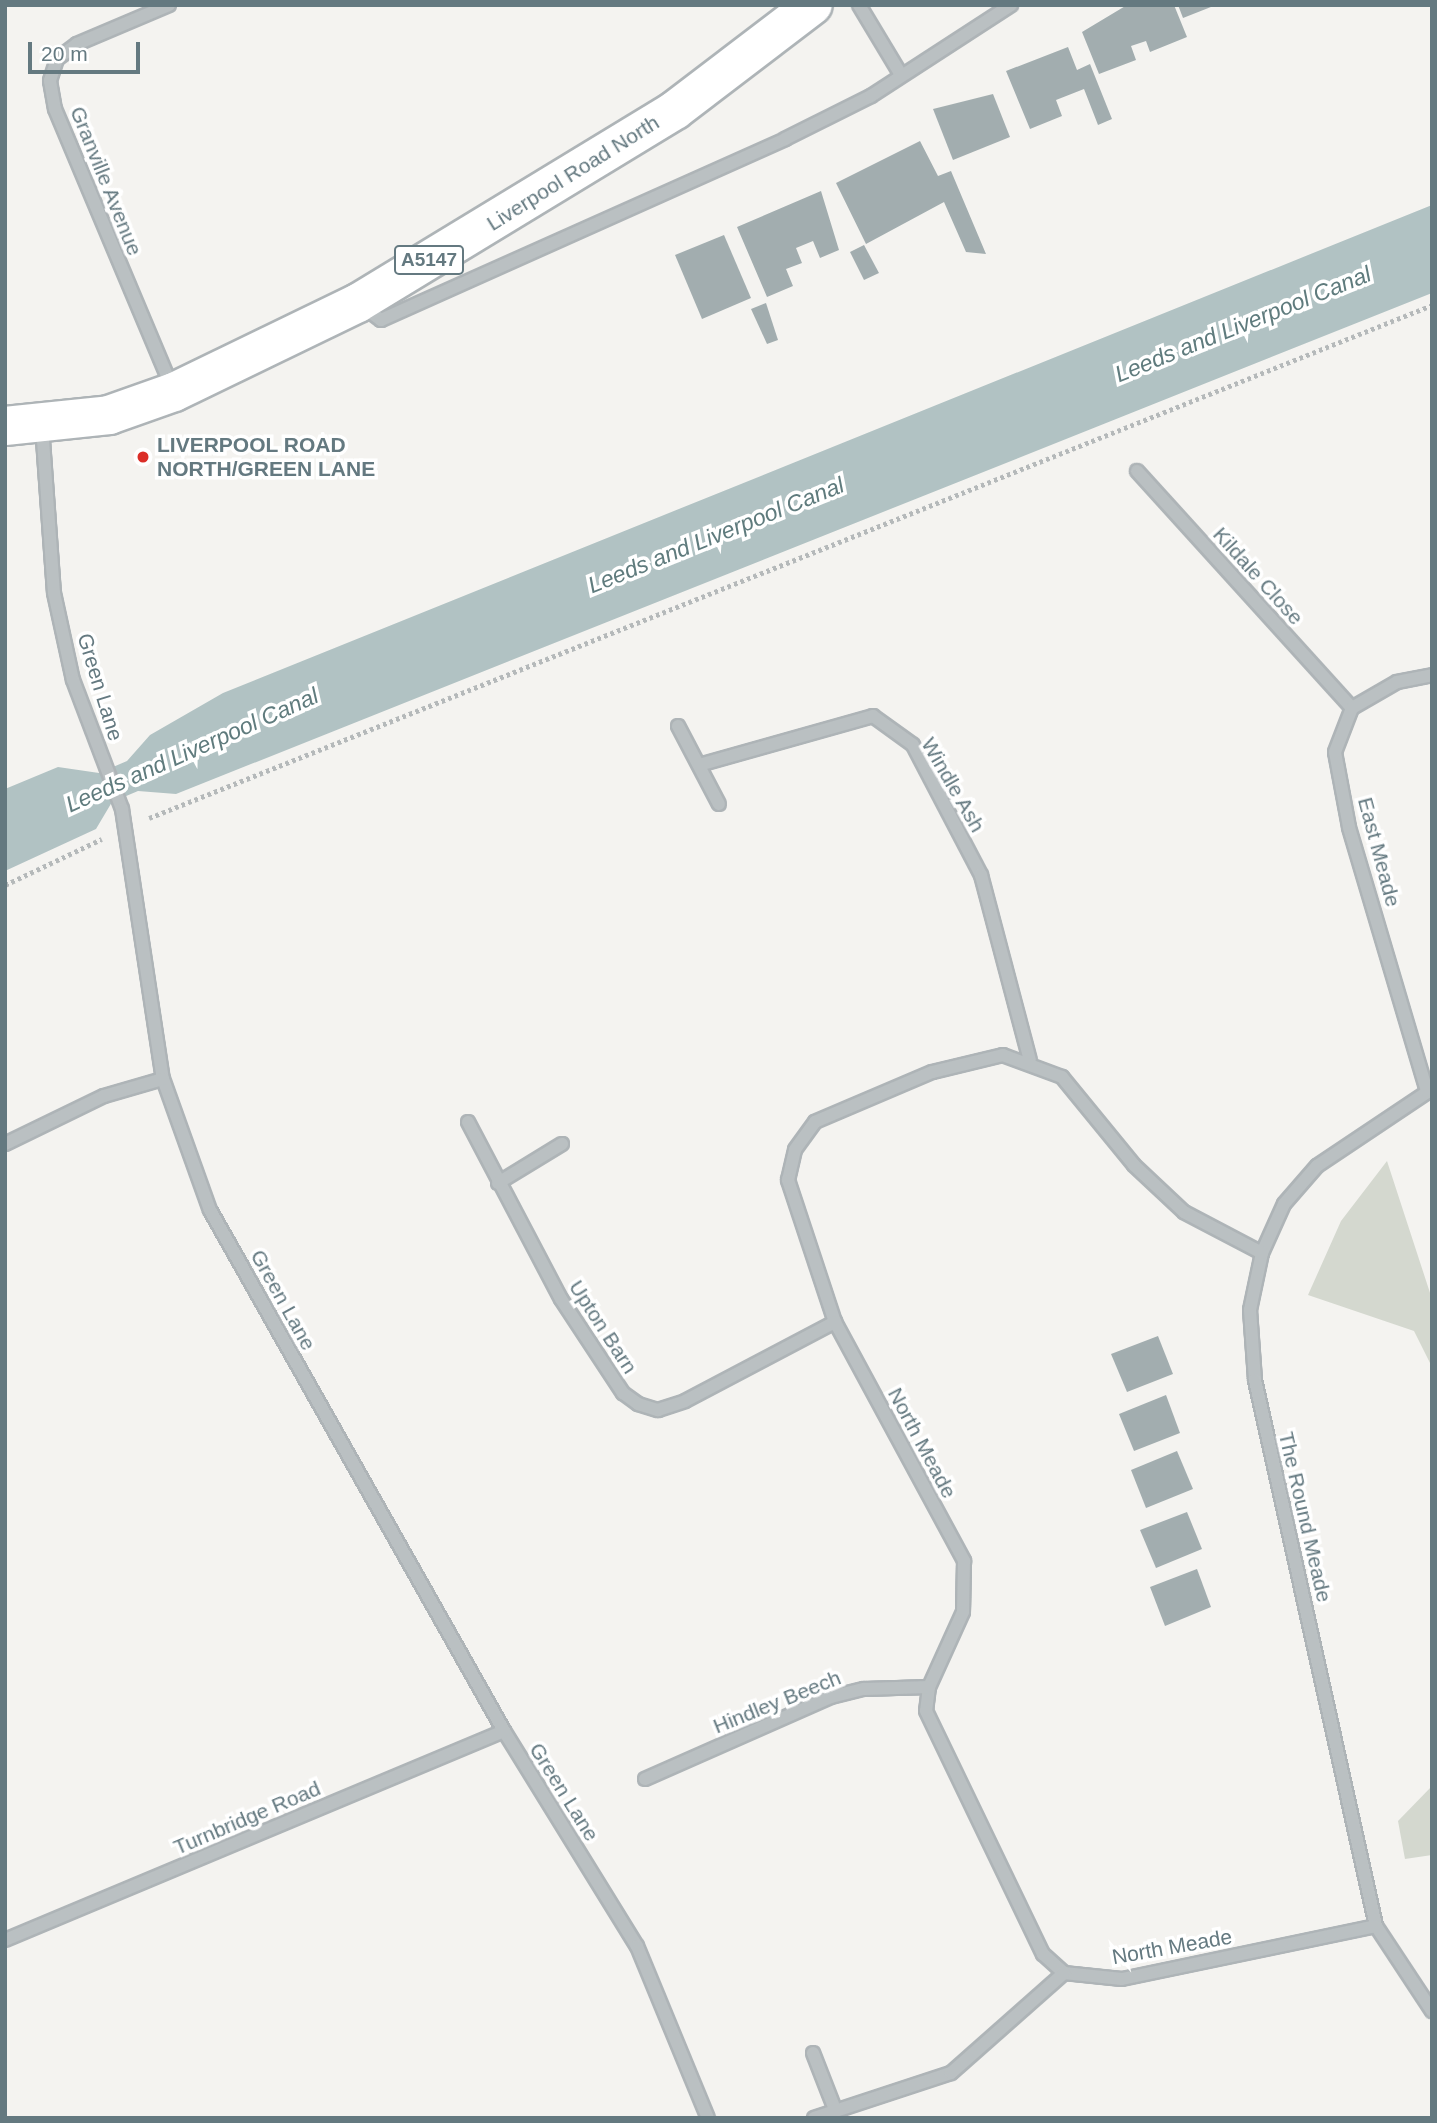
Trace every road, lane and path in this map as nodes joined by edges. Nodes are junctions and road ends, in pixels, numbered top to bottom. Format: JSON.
{"nodes":[{"id":1,"x":169,"y":5,"type":"edge"},
{"id":2,"x":813,"y":5,"type":"edge"},
{"id":3,"x":859,"y":5,"type":"edge"},
{"id":4,"x":1011,"y":5,"type":"edge"},
{"id":5,"x":901,"y":75,"type":"junction"},
{"id":6,"x":358,"y":303,"type":"junction"},
{"id":7,"x":1432,"y":305,"type":"edge"},
{"id":8,"x":174,"y":392,"type":"junction"},
{"id":9,"x":24,"y":426,"type":"edge"},
{"id":10,"x":1137,"y":471,"type":"dead end"},
{"id":11,"x":1432,"y":675,"type":"edge"},
{"id":12,"x":1352,"y":708,"type":"junction"},
{"id":13,"x":678,"y":726,"type":"dead end"},
{"id":14,"x":699,"y":765,"type":"junction"},
{"id":15,"x":719,"y":804,"type":"dead end"},
{"id":16,"x":134,"y":825,"type":"dead end"},
{"id":17,"x":116,"y":833,"type":"dead end"},
{"id":18,"x":5,"y":885,"type":"edge"},
{"id":19,"x":1030,"y":1060,"type":"junction"},
{"id":20,"x":163,"y":1079,"type":"junction"},
{"id":21,"x":1429,"y":1090,"type":"edge"},
{"id":22,"x":468,"y":1122,"type":"dead end"},
{"id":23,"x":5,"y":1144,"type":"edge"},
{"id":24,"x":562,"y":1144,"type":"dead end"},
{"id":25,"x":498,"y":1183,"type":"junction"},
{"id":26,"x":1262,"y":1252,"type":"junction"},
{"id":27,"x":835,"y":1322,"type":"junction"},
{"id":28,"x":929,"y":1687,"type":"junction"},
{"id":29,"x":504,"y":1731,"type":"junction"},
{"id":30,"x":645,"y":1779,"type":"dead end"},
{"id":31,"x":1376,"y":1926,"type":"junction"},
{"id":32,"x":5,"y":1940,"type":"edge"},
{"id":33,"x":1064,"y":1973,"type":"junction"},
{"id":34,"x":1432,"y":2011,"type":"edge"},
{"id":35,"x":813,"y":2053,"type":"dead end"},
{"id":36,"x":834,"y":2107,"type":"junction"},
{"id":37,"x":708,"y":2118,"type":"edge"},
{"id":38,"x":814,"y":2118,"type":"edge"}],
"edges":[{"from":1,"to":8,"type":"street","name":"Granville Avenue"},
{"from":2,"to":6,"type":"main road","name":"Liverpool Road North","number":"A5147"},
{"from":3,"to":5,"type":"street"},
{"from":4,"to":5,"type":"street"},
{"from":5,"to":6,"type":"street"},
{"from":6,"to":8,"type":"main road","name":"Liverpool Road North","number":"A5147"},
{"from":7,"to":16,"type":"path"},
{"from":8,"to":9,"type":"main road","name":"Liverpool Road North","number":"A5147"},
{"from":9,"to":20,"type":"street","name":"Green Lane"},
{"from":10,"to":12,"type":"street","name":"Kildale Close"},
{"from":11,"to":12,"type":"street"},
{"from":12,"to":21,"type":"street","name":"East Meade"},
{"from":13,"to":14,"type":"street"},
{"from":14,"to":15,"type":"street"},
{"from":14,"to":19,"type":"street","name":"Windle Ash"},
{"from":17,"to":18,"type":"path"},
{"from":19,"to":26,"type":"street","name":"North Meade"},
{"from":19,"to":27,"type":"street","name":"North Meade"},
{"from":20,"to":23,"type":"street"},
{"from":20,"to":29,"type":"street","name":"Green Lane"},
{"from":21,"to":26,"type":"street","name":"The Round Meade"},
{"from":22,"to":25,"type":"street","name":"Upton Barn"},
{"from":24,"to":25,"type":"street"},
{"from":25,"to":27,"type":"street","name":"Upton Barn"},
{"from":26,"to":31,"type":"street","name":"The Round Meade"},
{"from":27,"to":28,"type":"street","name":"North Meade"},
{"from":28,"to":30,"type":"street","name":"Hindley Beech"},
{"from":28,"to":33,"type":"street","name":"North Meade"},
{"from":29,"to":32,"type":"street","name":"Turnbridge Road"},
{"from":29,"to":37,"type":"street","name":"Green Lane"},
{"from":31,"to":33,"type":"street","name":"North Meade"},
{"from":31,"to":34,"type":"street","name":"The Round Meade"},
{"from":33,"to":36,"type":"street"},
{"from":35,"to":36,"type":"street"},
{"from":36,"to":38,"type":"street"}]}
